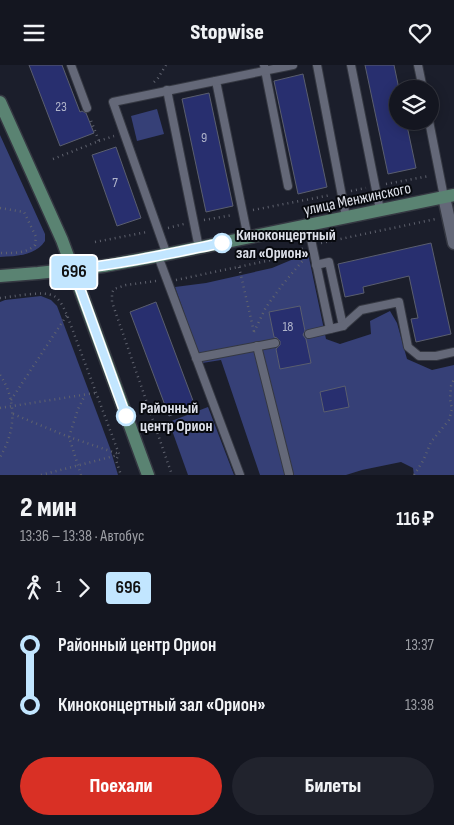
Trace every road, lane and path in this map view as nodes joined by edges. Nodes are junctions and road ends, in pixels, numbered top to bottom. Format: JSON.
{"nodes":[{"id":1,"x":71,"y":65,"type":"edge"},
{"id":2,"x":166,"y":65,"type":"edge"},
{"id":3,"x":293,"y":65,"type":"edge"},
{"id":4,"x":317,"y":65,"type":"edge"},
{"id":5,"x":351,"y":65,"type":"edge"},
{"id":6,"x":418,"y":65,"type":"edge"},
{"id":7,"x":264,"y":68,"type":"edge"},
{"id":8,"x":421,"y":80,"type":"edge"},
{"id":9,"x":216,"y":81,"type":"junction"},
{"id":10,"x":167,"y":91,"type":"junction"},
{"id":11,"x":143,"y":96,"type":"junction"},
{"id":12,"x":0,"y":102,"type":"edge"},
{"id":13,"x":87,"y":108,"type":"joint"},
{"id":14,"x":431,"y":130,"type":"edge"},
{"id":15,"x":124,"y":132,"type":"junction"},
{"id":16,"x":99,"y":141,"type":"junction"},
{"id":17,"x":53,"y":159,"type":"dead end"},
{"id":18,"x":439,"y":174,"type":"junction"},
{"id":19,"x":288,"y":186,"type":"dead end"},
{"id":20,"x":375,"y":186,"type":"junction"},
{"id":21,"x":341,"y":193,"type":"junction"},
{"id":22,"x":449,"y":196,"type":"edge"},
{"id":23,"x":0,"y":208,"type":"edge"},
{"id":24,"x":380,"y":210,"type":"junction"},
{"id":25,"x":242,"y":213,"type":"junction"},
{"id":26,"x":346,"y":217,"type":"junction"},
{"id":27,"x":440,"y":218,"type":"dead end"},
{"id":28,"x":194,"y":222,"type":"junction"},
{"id":29,"x":308,"y":225,"type":"junction"},
{"id":30,"x":158,"y":230,"type":"junction"},
{"id":31,"x":248,"y":238,"type":"junction"},
{"id":32,"x":95,"y":242,"type":"dead end"},
{"id":33,"x":454,"y":243,"type":"edge"},
{"id":34,"x":312,"y":247,"type":"junction"},
{"id":35,"x":199,"y":248,"type":"junction"},
{"id":36,"x":0,"y":253,"type":"edge"},
{"id":37,"x":163,"y":256,"type":"junction"},
{"id":38,"x":316,"y":265,"type":"junction"},
{"id":39,"x":239,"y":267,"type":"junction"},
{"id":40,"x":73,"y":269,"type":"junction"},
{"id":41,"x":0,"y":276,"type":"edge"},
{"id":42,"x":167,"y":281,"type":"junction"},
{"id":43,"x":0,"y":298,"type":"edge"},
{"id":44,"x":67,"y":315,"type":"junction"},
{"id":45,"x":343,"y":326,"type":"junction"},
{"id":46,"x":330,"y":329,"type":"junction"},
{"id":47,"x":254,"y":332,"type":"junction"},
{"id":48,"x":309,"y":333,"type":"dead end"},
{"id":49,"x":275,"y":343,"type":"dead end"},
{"id":50,"x":257,"y":346,"type":"junction"},
{"id":51,"x":454,"y":352,"type":"edge"},
{"id":52,"x":196,"y":358,"type":"junction"},
{"id":53,"x":0,"y":375,"type":"edge"},
{"id":54,"x":454,"y":379,"type":"edge"},
{"id":55,"x":96,"y":393,"type":"junction"},
{"id":56,"x":85,"y":395,"type":"junction"},
{"id":57,"x":11,"y":400,"type":"junction"},
{"id":58,"x":12,"y":406,"type":"junction"},
{"id":59,"x":0,"y":408,"type":"edge"},
{"id":60,"x":13,"y":414,"type":"junction"},
{"id":61,"x":454,"y":415,"type":"edge"},
{"id":62,"x":449,"y":420,"type":"junction"},
{"id":63,"x":69,"y":437,"type":"junction"},
{"id":64,"x":120,"y":454,"type":"junction"},
{"id":65,"x":0,"y":457,"type":"edge"},
{"id":66,"x":78,"y":465,"type":"junction"},
{"id":67,"x":289,"y":474,"type":"edge"},
{"id":68,"x":40,"y":475,"type":"edge"},
{"id":69,"x":81,"y":475,"type":"edge"},
{"id":70,"x":121,"y":475,"type":"edge"},
{"id":71,"x":148,"y":475,"type":"edge"},
{"id":72,"x":172,"y":475,"type":"edge"},
{"id":73,"x":240,"y":475,"type":"edge"},
{"id":74,"x":414,"y":475,"type":"edge"}],
"edges":[{"from":1,"to":13,"type":"lane"},
{"from":2,"to":11,"type":"path"},
{"from":3,"to":7,"type":"lane"},
{"from":4,"to":21,"type":"lane"},
{"from":5,"to":20,"type":"lane"},
{"from":6,"to":8,"type":"lane"},
{"from":7,"to":9,"type":"lane"},
{"from":7,"to":19,"type":"lane"},
{"from":9,"to":10,"type":"lane"},
{"from":9,"to":25,"type":"lane"},
{"from":10,"to":11,"type":"lane"},
{"from":10,"to":28,"type":"lane"},
{"from":11,"to":15,"type":"lane"},
{"from":12,"to":40,"type":"main road"},
{"from":13,"to":16,"type":"path"},
{"from":14,"to":18,"type":"lane"},
{"from":15,"to":16,"type":"path"},
{"from":15,"to":30,"type":"lane"},
{"from":16,"to":17,"type":"path"},
{"from":18,"to":20,"type":"path"},
{"from":18,"to":22,"type":"lane"},
{"from":20,"to":21,"type":"path"},
{"from":20,"to":24,"type":"lane"},
{"from":21,"to":25,"type":"path"},
{"from":21,"to":26,"type":"lane"},
{"from":22,"to":24,"type":"main road","name":"улица Менжинского"},
{"from":22,"to":33,"type":"street"},
{"from":23,"to":36,"type":"path"},
{"from":24,"to":26,"type":"main road","name":"улица Менжинского"},
{"from":25,"to":28,"type":"path"},
{"from":25,"to":31,"type":"lane"},
{"from":26,"to":29,"type":"main road","name":"улица Менжинского"},
{"from":27,"to":34,"type":"path"},
{"from":28,"to":30,"type":"path"},
{"from":28,"to":35,"type":"lane"},
{"from":29,"to":31,"type":"main road","name":"улица Менжинского"},
{"from":29,"to":34,"type":"lane"},
{"from":30,"to":32,"type":"path"},
{"from":30,"to":37,"type":"lane"},
{"from":31,"to":35,"type":"main road","name":"улица Менжинского"},
{"from":34,"to":38,"type":"lane"},
{"from":34,"to":39,"type":"path"},
{"from":34,"to":47,"type":"path"},
{"from":35,"to":37,"type":"main road","name":"улица Менжинского"},
{"from":37,"to":40,"type":"main road","name":"улица Менжинского"},
{"from":37,"to":42,"type":"lane"},
{"from":38,"to":45,"type":"lane"},
{"from":38,"to":46,"type":"lane"},
{"from":39,"to":42,"type":"path"},
{"from":39,"to":47,"type":"path"},
{"from":40,"to":41,"type":"main road","name":"улица Менжинского"},
{"from":40,"to":71,"type":"main road"},
{"from":42,"to":52,"type":"lane"},
{"from":42,"to":72,"type":"path"},
{"from":43,"to":44,"type":"path"},
{"from":44,"to":55,"type":"path"},
{"from":44,"to":57,"type":"path"},
{"from":45,"to":46,"type":"lane"},
{"from":45,"to":51,"type":"lane"},
{"from":46,"to":48,"type":"lane"},
{"from":47,"to":50,"type":"path"},
{"from":49,"to":50,"type":"lane"},
{"from":50,"to":52,"type":"lane"},
{"from":50,"to":67,"type":"lane"},
{"from":52,"to":73,"type":"lane"},
{"from":53,"to":57,"type":"path"},
{"from":54,"to":62,"type":"path"},
{"from":55,"to":56,"type":"path"},
{"from":55,"to":64,"type":"path"},
{"from":56,"to":58,"type":"path"},
{"from":56,"to":63,"type":"path"},
{"from":57,"to":58,"type":"path"},
{"from":58,"to":59,"type":"path"},
{"from":58,"to":60,"type":"path"},
{"from":60,"to":63,"type":"path"},
{"from":60,"to":65,"type":"path"},
{"from":61,"to":62,"type":"path"},
{"from":62,"to":74,"type":"path"},
{"from":63,"to":64,"type":"path"},
{"from":63,"to":66,"type":"path"},
{"from":64,"to":66,"type":"path"},
{"from":64,"to":70,"type":"path"},
{"from":66,"to":68,"type":"path"},
{"from":66,"to":69,"type":"path"}]}
